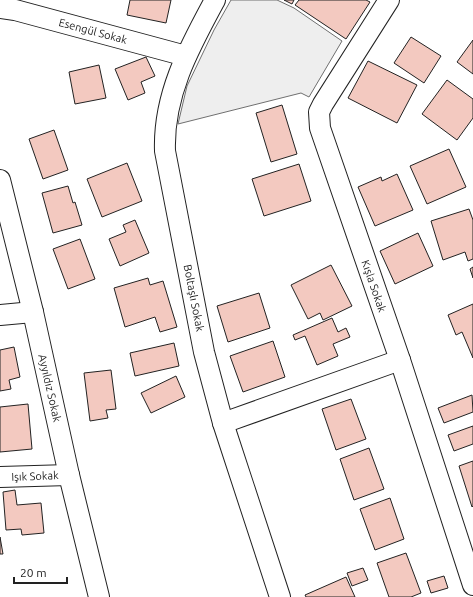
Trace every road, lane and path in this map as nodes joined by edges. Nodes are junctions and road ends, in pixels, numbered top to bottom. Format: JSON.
{"nodes":[{"id":1,"x":215,"y":0,"type":"edge"},
{"id":2,"x":389,"y":0,"type":"edge"},
{"id":3,"x":0,"y":8,"type":"edge"},
{"id":4,"x":186,"y":56,"type":"junction"},
{"id":5,"x":0,"y":181,"type":"edge"},
{"id":6,"x":33,"y":312,"type":"junction"},
{"id":7,"x":0,"y":315,"type":"edge"},
{"id":8,"x":400,"y":360,"type":"junction"},
{"id":9,"x":223,"y":423,"type":"junction"},
{"id":10,"x":69,"y":475,"type":"junction"},
{"id":11,"x":0,"y":477,"type":"edge"},
{"id":12,"x":473,"y":585,"type":"edge"},
{"id":13,"x":99,"y":597,"type":"edge"},
{"id":14,"x":280,"y":597,"type":"edge"}],
"edges":[{"from":1,"to":4,"type":"street","name":"Boltaşlı Sokak"},
{"from":2,"to":8,"type":"street","name":"Kışla Sokak"},
{"from":3,"to":4,"type":"street","name":"Esengül Sokak"},
{"from":4,"to":9,"type":"street","name":"Boltaşlı Sokak"},
{"from":5,"to":6,"type":"street","name":"Ayyıldız Sokak"},
{"from":6,"to":7,"type":"street"},
{"from":6,"to":10,"type":"street","name":"Ayyıldız Sokak"},
{"from":8,"to":9,"type":"street"},
{"from":8,"to":12,"type":"street","name":"Kışla Sokak"},
{"from":9,"to":14,"type":"street","name":"Boltaşlı Sokak"},
{"from":10,"to":11,"type":"street","name":"Işık Sokak"},
{"from":10,"to":13,"type":"street","name":"Ayyıldız Sokak"}]}
